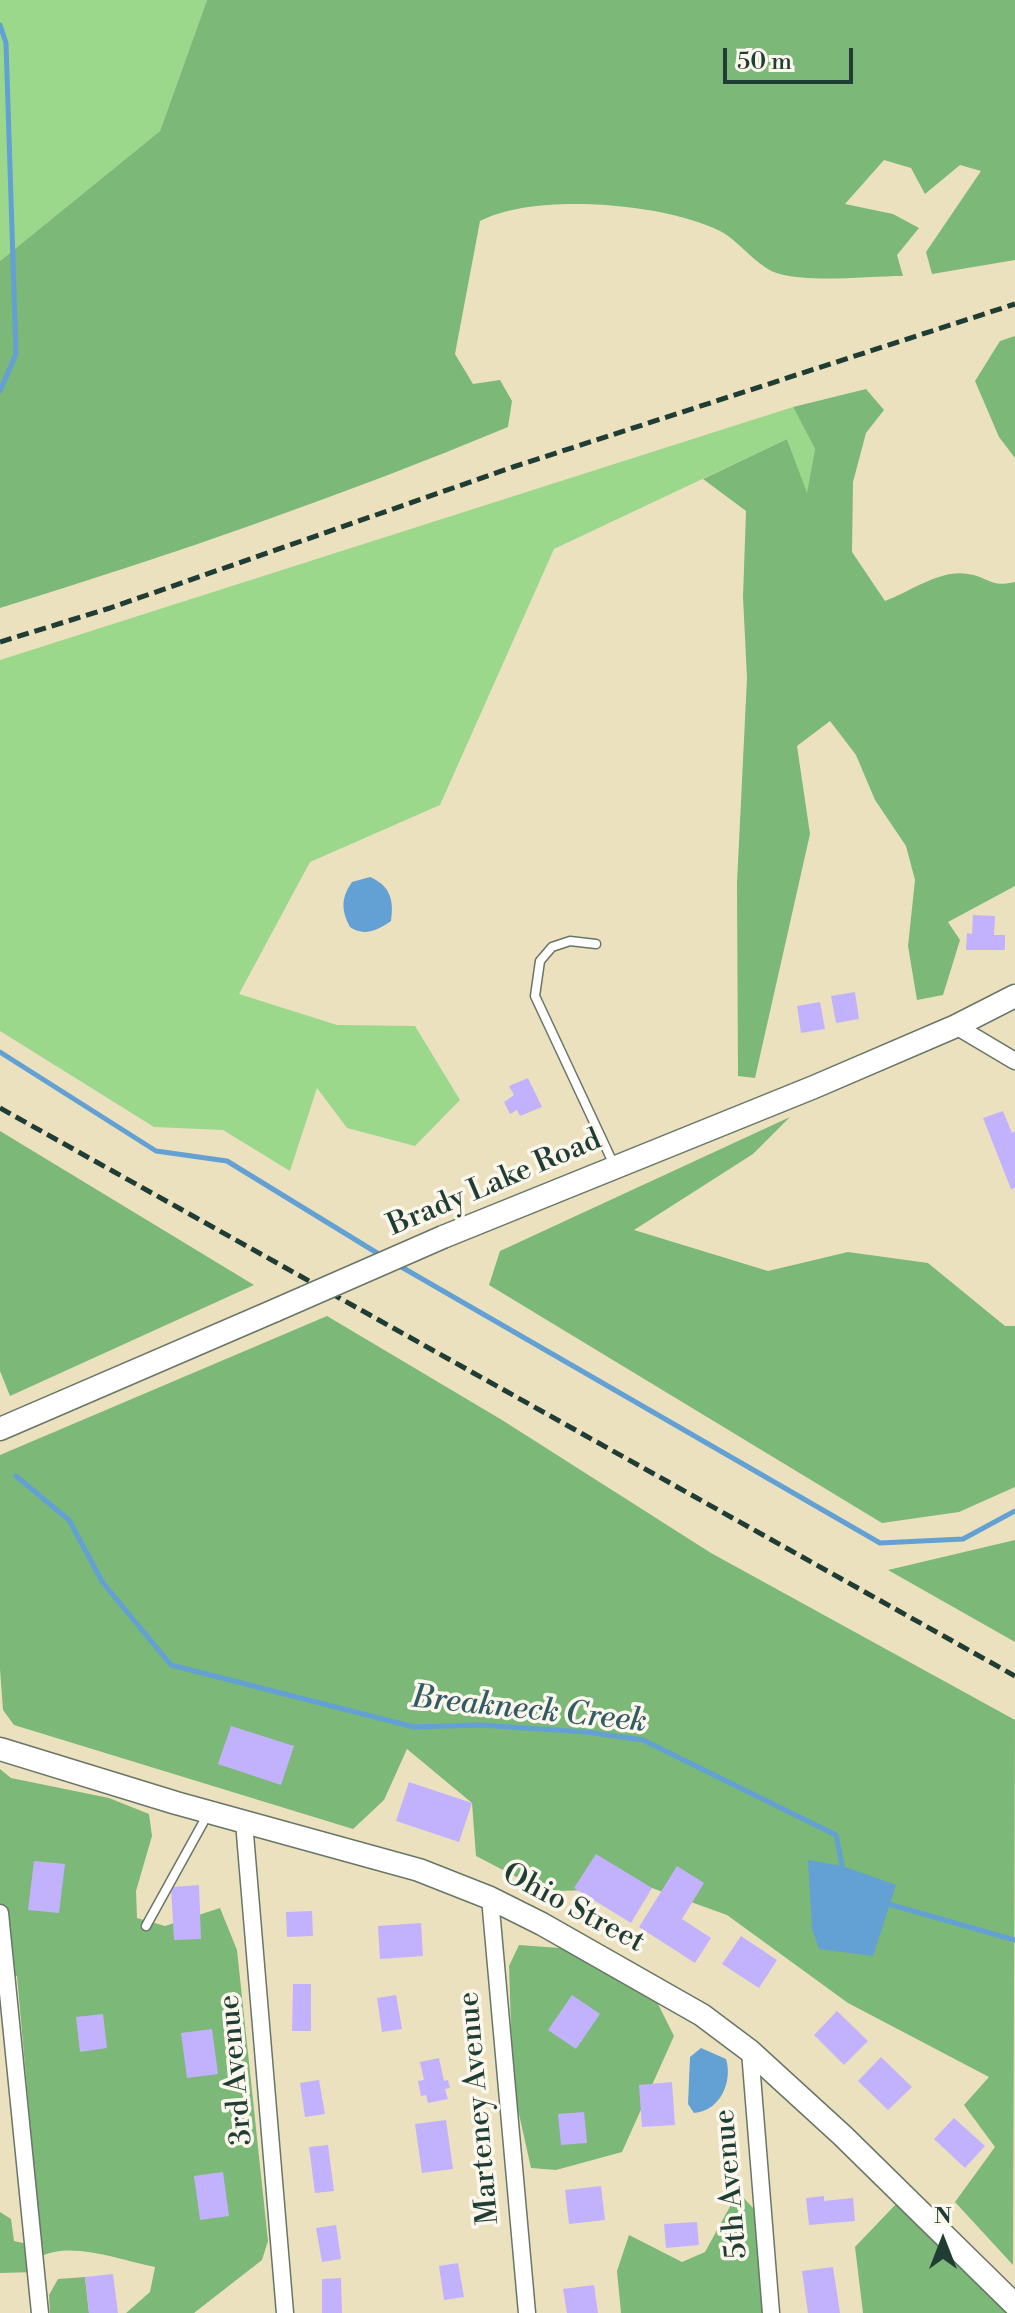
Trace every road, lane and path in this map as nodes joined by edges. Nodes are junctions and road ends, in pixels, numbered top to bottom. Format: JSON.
{"nodes":[{"id":1,"x":596,"y":944,"type":"dead end"},
{"id":2,"x":1015,"y":996,"type":"edge"},
{"id":3,"x":956,"y":1026,"type":"junction"},
{"id":4,"x":1015,"y":1061,"type":"edge"},
{"id":5,"x":614,"y":1166,"type":"junction"},
{"id":6,"x":0,"y":1429,"type":"edge"},
{"id":7,"x":0,"y":1749,"type":"edge"},
{"id":8,"x":209,"y":1812,"type":"junction"},
{"id":9,"x":244,"y":1822,"type":"junction"},
{"id":10,"x":490,"y":1898,"type":"junction"},
{"id":11,"x":0,"y":1913,"type":"edge"},
{"id":12,"x":146,"y":1926,"type":"dead end"},
{"id":13,"x":750,"y":2051,"type":"junction"},
{"id":14,"x":1015,"y":2305,"type":"edge"},
{"id":15,"x":40,"y":2313,"type":"edge"},
{"id":16,"x":285,"y":2313,"type":"edge"},
{"id":17,"x":527,"y":2313,"type":"edge"},
{"id":18,"x":771,"y":2313,"type":"edge"}],
"edges":[{"from":1,"to":5,"type":"lane"},
{"from":2,"to":3,"type":"street","name":"Brady Lake Road"},
{"from":3,"to":4,"type":"street"},
{"from":3,"to":5,"type":"street","name":"Brady Lake Road"},
{"from":5,"to":6,"type":"street","name":"Brady Lake Road","bridge":true},
{"from":7,"to":8,"type":"street","name":"Ohio Street"},
{"from":8,"to":9,"type":"street","name":"Ohio Street"},
{"from":8,"to":12,"type":"lane"},
{"from":9,"to":10,"type":"street","name":"Ohio Street"},
{"from":9,"to":16,"type":"street","name":"3rd Avenue"},
{"from":10,"to":13,"type":"street","name":"Ohio Street"},
{"from":10,"to":17,"type":"street","name":"Marteney Avenue"},
{"from":11,"to":15,"type":"street"},
{"from":13,"to":14,"type":"street","name":"Ohio Street"},
{"from":13,"to":18,"type":"street","name":"5th Avenue"}]}
